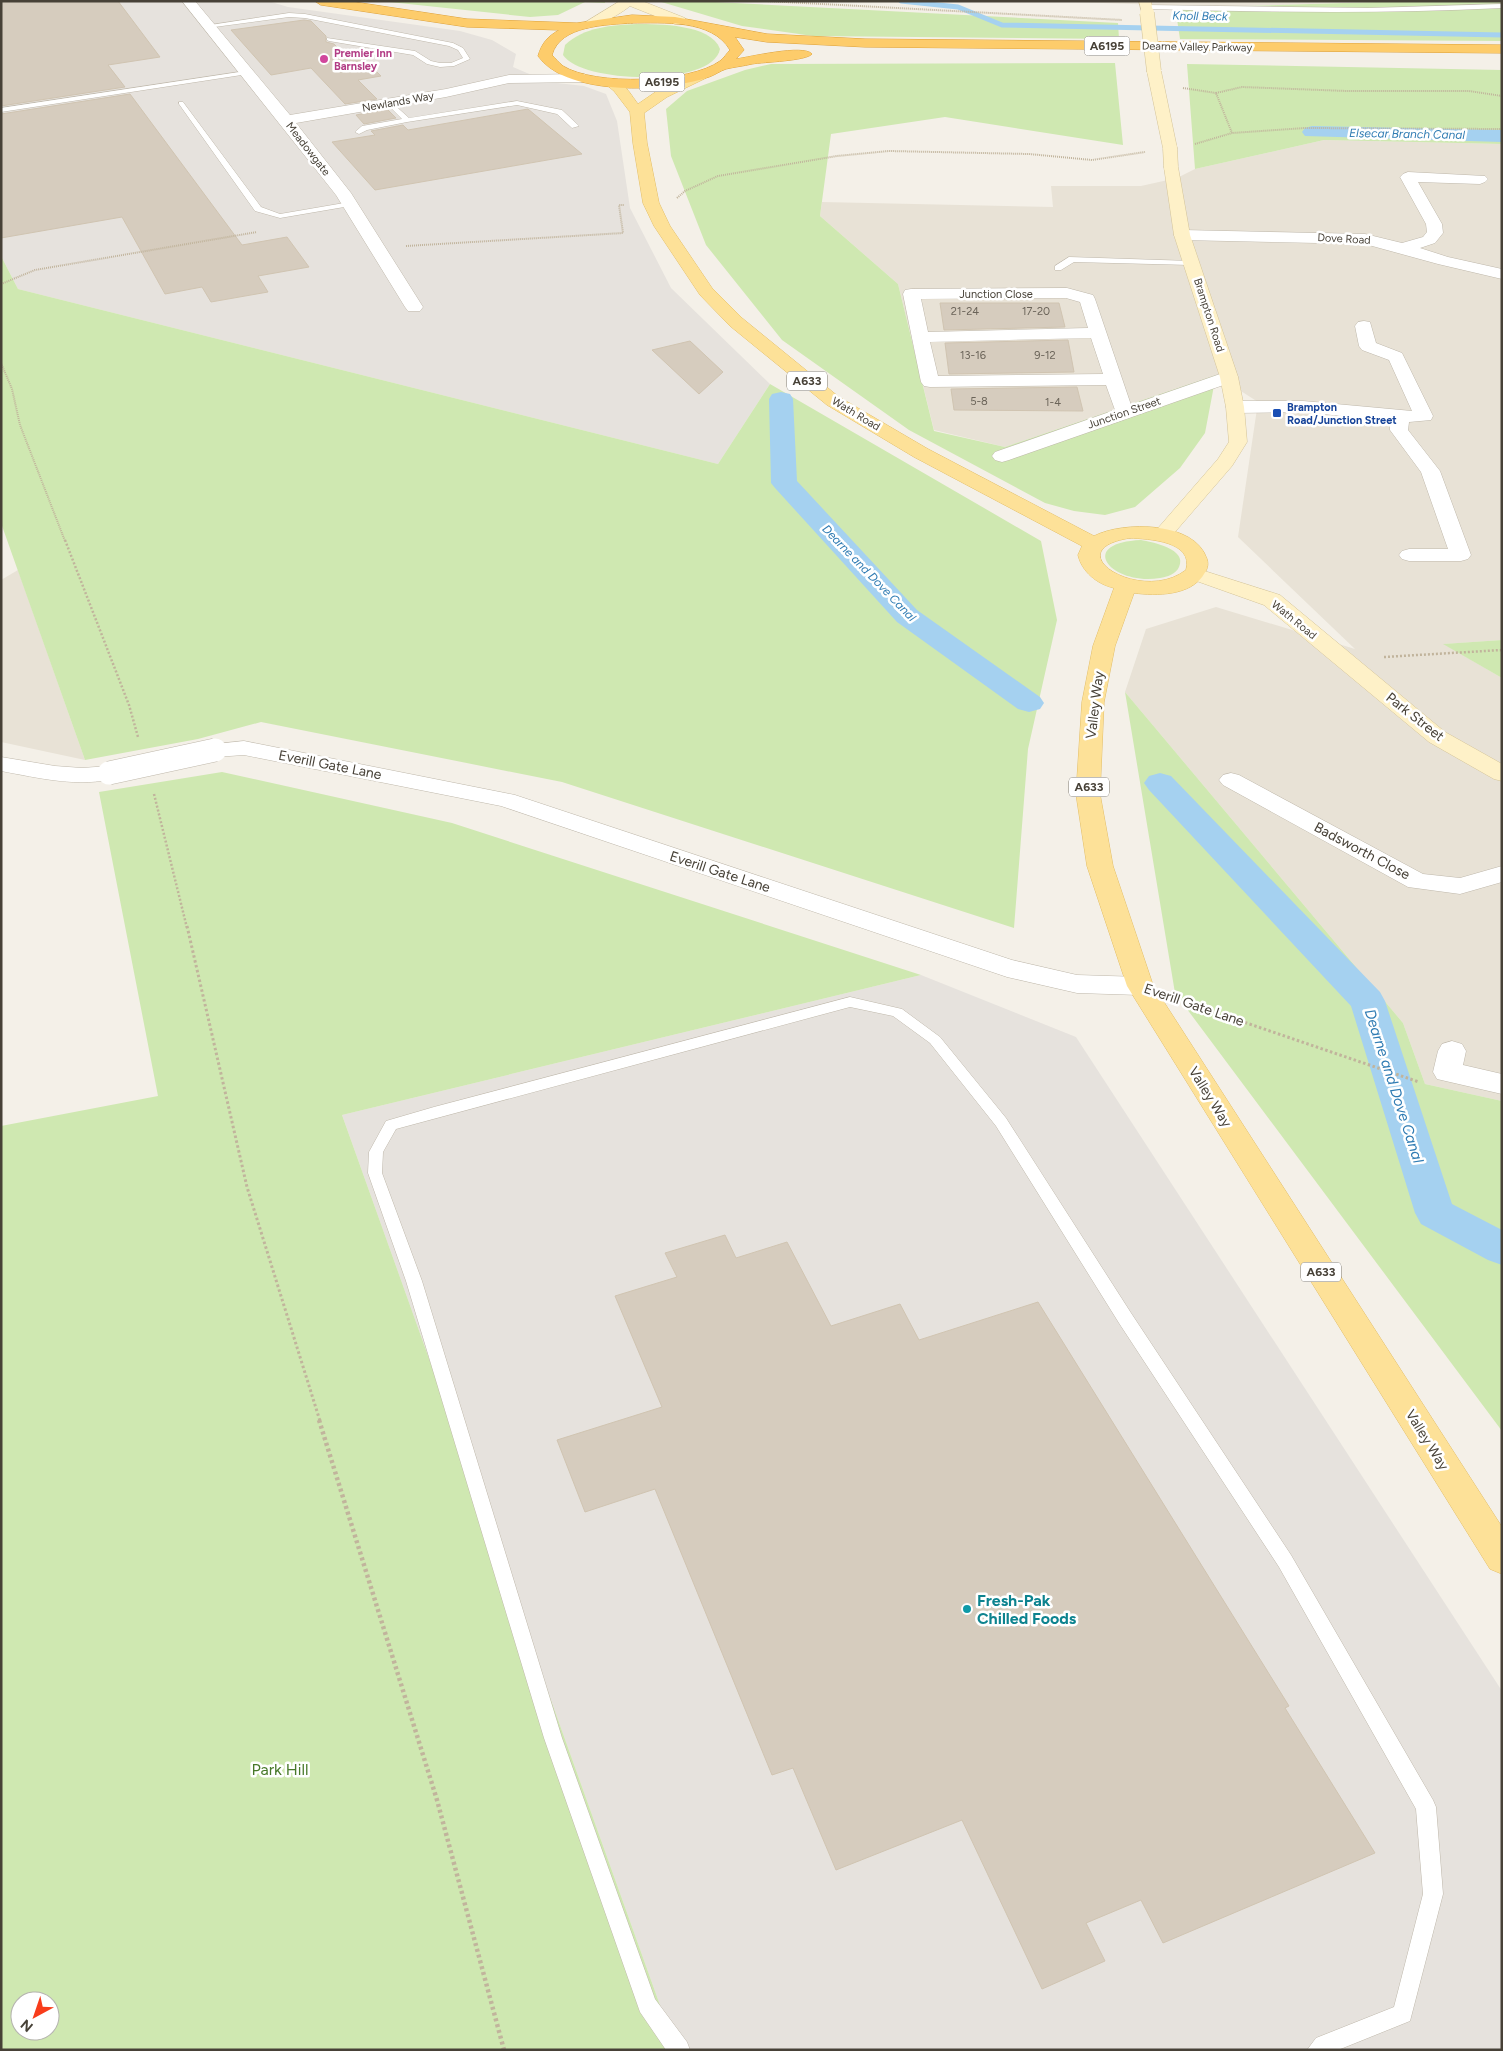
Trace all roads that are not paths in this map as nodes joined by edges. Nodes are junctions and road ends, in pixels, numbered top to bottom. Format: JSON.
{"nodes":[{"id":1,"x":188,"y":1,"type":"edge"},
{"id":2,"x":321,"y":1,"type":"edge"},
{"id":3,"x":629,"y":1,"type":"edge"},
{"id":4,"x":1502,"y":6,"type":"edge"},
{"id":5,"x":1146,"y":7,"type":"edge"},
{"id":6,"x":680,"y":21,"type":"junction"},
{"id":7,"x":467,"y":23,"type":"junction"},
{"id":8,"x":207,"y":26,"type":"junction"},
{"id":9,"x":584,"y":26,"type":"junction"},
{"id":10,"x":713,"y":28,"type":"junction"},
{"id":11,"x":515,"y":38,"type":"dead end"},
{"id":12,"x":329,"y":40,"type":"dead end"},
{"id":13,"x":533,"y":48,"type":"dead end"},
{"id":14,"x":1502,"y":49,"type":"edge"},
{"id":15,"x":546,"y":58,"type":"junction"},
{"id":16,"x":1502,"y":60,"type":"edge"},
{"id":17,"x":725,"y":65,"type":"junction"},
{"id":18,"x":246,"y":73,"type":"junction"},
{"id":19,"x":700,"y":75,"type":"junction"},
{"id":20,"x":584,"y":78,"type":"junction"},
{"id":21,"x":509,"y":79,"type":"junction"},
{"id":22,"x":610,"y":82,"type":"junction"},
{"id":23,"x":181,"y":103,"type":"dead end"},
{"id":24,"x":390,"y":103,"type":"junction"},
{"id":25,"x":1,"y":110,"type":"edge"},
{"id":26,"x":637,"y":112,"type":"junction"},
{"id":27,"x":286,"y":120,"type":"junction"},
{"id":28,"x":407,"y":120,"type":"junction"},
{"id":29,"x":576,"y":126,"type":"dead end"},
{"id":30,"x":359,"y":132,"type":"dead end"},
{"id":31,"x":1480,"y":179,"type":"dead end"},
{"id":32,"x":350,"y":204,"type":"junction"},
{"id":33,"x":1182,"y":235,"type":"junction"},
{"id":34,"x":1403,"y":248,"type":"junction"},
{"id":35,"x":1191,"y":263,"type":"junction"},
{"id":36,"x":1058,"y":268,"type":"dead end"},
{"id":37,"x":1502,"y":274,"type":"edge"},
{"id":38,"x":414,"y":307,"type":"dead end"},
{"id":39,"x":1364,"y":326,"type":"dead end"},
{"id":40,"x":1098,"y":333,"type":"junction"},
{"id":41,"x":920,"y":337,"type":"junction"},
{"id":42,"x":1229,"y":377,"type":"junction"},
{"id":43,"x":1113,"y":379,"type":"junction"},
{"id":44,"x":1236,"y":407,"type":"junction"},
{"id":45,"x":1125,"y":413,"type":"junction"},
{"id":46,"x":1400,"y":417,"type":"junction"},
{"id":47,"x":1018,"y":455,"type":"dead end"},
{"id":48,"x":1162,"y":535,"type":"junction"},
{"id":49,"x":1094,"y":544,"type":"junction"},
{"id":50,"x":1409,"y":555,"type":"dead end"},
{"id":51,"x":1194,"y":574,"type":"junction"},
{"id":52,"x":1126,"y":585,"type":"junction"},
{"id":53,"x":1339,"y":656,"type":"joint"},
{"id":54,"x":1,"y":764,"type":"edge"},
{"id":55,"x":1502,"y":774,"type":"edge"},
{"id":56,"x":1231,"y":780,"type":"dead end"},
{"id":57,"x":1502,"y":874,"type":"edge"},
{"id":58,"x":1140,"y":986,"type":"junction"},
{"id":59,"x":1452,"y":1050,"type":"dead end"},
{"id":60,"x":1502,"y":1084,"type":"edge"},
{"id":61,"x":1502,"y":1558,"type":"edge"},
{"id":62,"x":680,"y":2050,"type":"edge"},
{"id":63,"x":1318,"y":2050,"type":"edge"}],
"edges":[{"from":1,"to":8,"type":"street","name":"Meadowgate"},
{"from":2,"to":7,"type":"highway","number":"A6195"},
{"from":3,"to":6,"type":"main road"},
{"from":3,"to":9,"type":"main road"},
{"from":4,"to":5,"type":"lane"},
{"from":5,"to":33,"type":"main road","name":"Brampton Road","bridge":true},
{"from":6,"to":9,"type":"highway","number":"A6195"},
{"from":6,"to":10,"type":"highway","number":"A6195"},
{"from":7,"to":9,"type":"highway","number":"A6195"},
{"from":7,"to":11,"type":"highway","number":"A6195"},
{"from":8,"to":12,"type":"lane"},
{"from":8,"to":18,"type":"street","name":"Meadowgate"},
{"from":9,"to":15,"type":"highway","number":"A6195"},
{"from":10,"to":14,"type":"highway","name":"Dearne Valley Parkway","number":"A6195"},
{"from":10,"to":17,"type":"highway","number":"A6195"},
{"from":13,"to":15,"type":"highway","number":"A6195"},
{"from":15,"to":20,"type":"highway","number":"A6195"},
{"from":15,"to":21,"type":"street"},
{"from":16,"to":17,"type":"highway","name":"Dearne Valley Parkway","number":"A6195"},
{"from":17,"to":19,"type":"highway","number":"A6195"},
{"from":18,"to":25,"type":"lane"},
{"from":18,"to":27,"type":"street","name":"Meadowgate"},
{"from":19,"to":22,"type":"highway","number":"A6195"},
{"from":19,"to":26,"type":"main road"},
{"from":20,"to":21,"type":"street"},
{"from":20,"to":22,"type":"highway","number":"A6195"},
{"from":21,"to":24,"type":"street","name":"Newlands Way"},
{"from":22,"to":26,"type":"main road"},
{"from":23,"to":32,"type":"lane"},
{"from":24,"to":27,"type":"street","name":"Newlands Way"},
{"from":24,"to":28,"type":"lane"},
{"from":26,"to":49,"type":"main road","name":"Wath Road","number":"A633"},
{"from":27,"to":32,"type":"street","name":"Meadowgate"},
{"from":28,"to":29,"type":"lane"},
{"from":28,"to":30,"type":"lane"},
{"from":31,"to":34,"type":"street"},
{"from":32,"to":38,"type":"street","name":"Meadowgate"},
{"from":33,"to":34,"type":"street","name":"Dove Road"},
{"from":33,"to":35,"type":"main road","name":"Brampton Road"},
{"from":34,"to":37,"type":"street","name":"Dove Road"},
{"from":35,"to":36,"type":"lane"},
{"from":35,"to":42,"type":"main road","name":"Brampton Road"},
{"from":39,"to":46,"type":"street"},
{"from":40,"to":41,"type":"street"},
{"from":40,"to":41,"type":"street","name":"Junction Close"},
{"from":40,"to":43,"type":"street","name":"Junction Close"},
{"from":41,"to":43,"type":"street","name":"Junction Close"},
{"from":42,"to":44,"type":"main road","name":"Brampton Road"},
{"from":42,"to":45,"type":"street","name":"Junction Street"},
{"from":43,"to":45,"type":"street","name":"Junction Close"},
{"from":44,"to":46,"type":"street"},
{"from":44,"to":48,"type":"main road","name":"Brampton Road"},
{"from":45,"to":47,"type":"street","name":"Junction Street"},
{"from":46,"to":50,"type":"street"},
{"from":48,"to":49,"type":"main road"},
{"from":48,"to":51,"type":"main road"},
{"from":49,"to":52,"type":"main road"},
{"from":51,"to":52,"type":"main road"},
{"from":51,"to":53,"type":"main road","name":"Wath Road"},
{"from":52,"to":58,"type":"main road","name":"Valley Way","number":"A633"},
{"from":53,"to":55,"type":"main road","name":"Park Street"},
{"from":54,"to":58,"type":"street","name":"Everill Gate Lane","bridge":true},
{"from":56,"to":57,"type":"street","name":"Badsworth Close"},
{"from":58,"to":61,"type":"main road","name":"Valley Way","number":"A633"},
{"from":59,"to":60,"type":"street"},
{"from":62,"to":63,"type":"lane"}]}
